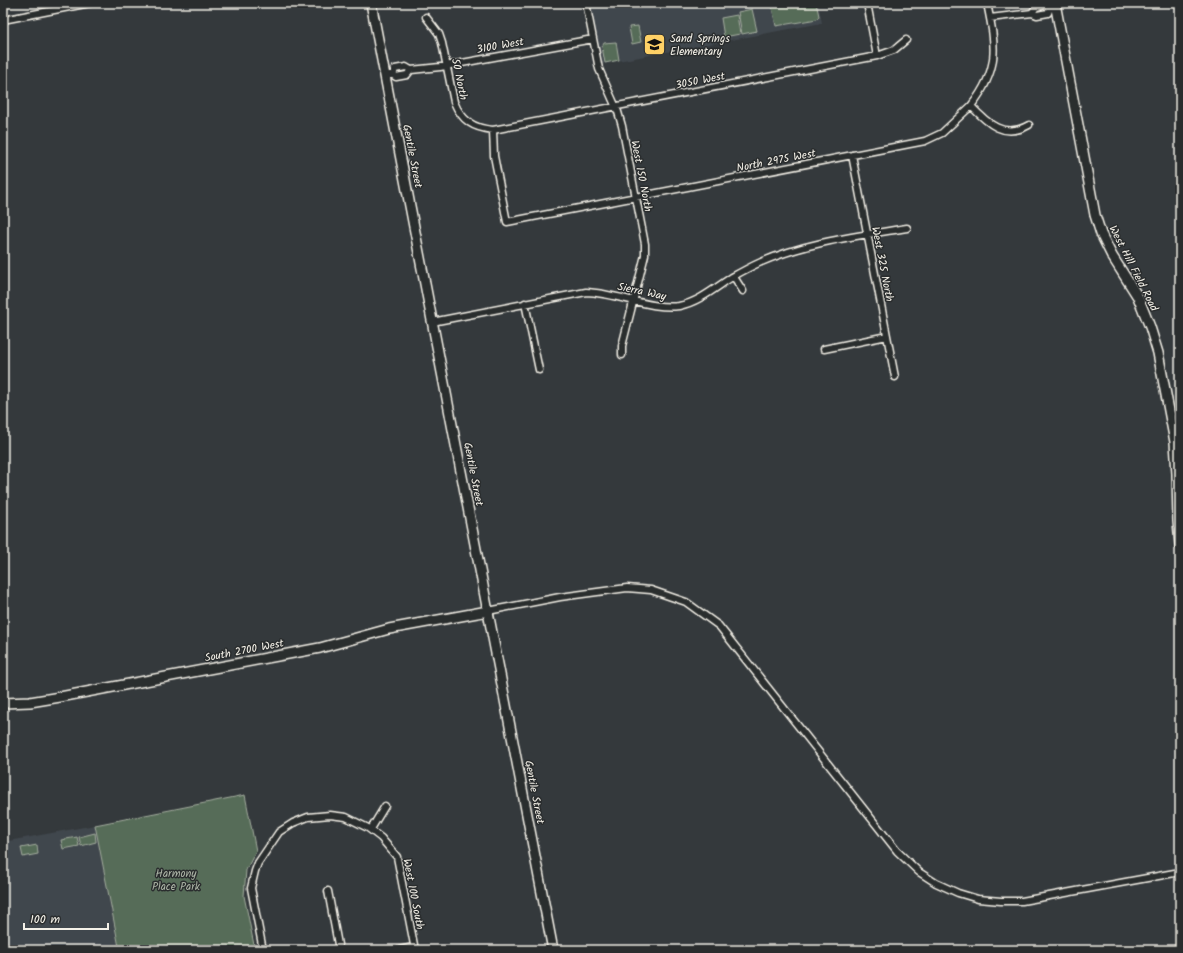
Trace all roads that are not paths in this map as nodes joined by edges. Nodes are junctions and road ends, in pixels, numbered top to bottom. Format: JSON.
{"nodes":[{"id":1,"x":90,"y":3,"type":"edge"},
{"id":2,"x":371,"y":3,"type":"edge"},
{"id":3,"x":586,"y":3,"type":"edge"},
{"id":4,"x":867,"y":3,"type":"edge"},
{"id":5,"x":987,"y":3,"type":"edge"},
{"id":6,"x":1053,"y":6,"type":"edge"},
{"id":7,"x":426,"y":16,"type":"dead end"},
{"id":8,"x":990,"y":18,"type":"junction"},
{"id":9,"x":3,"y":20,"type":"edge"},
{"id":10,"x":593,"y":39,"type":"junction"},
{"id":11,"x":906,"y":40,"type":"dead end"},
{"id":12,"x":877,"y":56,"type":"junction"},
{"id":13,"x":447,"y":65,"type":"junction"},
{"id":14,"x":389,"y":75,"type":"junction"},
{"id":15,"x":615,"y":106,"type":"junction"},
{"id":16,"x":971,"y":106,"type":"junction"},
{"id":17,"x":1029,"y":125,"type":"dead end"},
{"id":18,"x":493,"y":130,"type":"junction"},
{"id":19,"x":852,"y":155,"type":"junction"},
{"id":20,"x":636,"y":196,"type":"junction"},
{"id":21,"x":907,"y":228,"type":"dead end"},
{"id":22,"x":867,"y":234,"type":"junction"},
{"id":23,"x":734,"y":276,"type":"junction"},
{"id":24,"x":743,"y":291,"type":"dead end"},
{"id":25,"x":633,"y":300,"type":"junction"},
{"id":26,"x":525,"y":303,"type":"junction"},
{"id":27,"x":432,"y":322,"type":"junction"},
{"id":28,"x":887,"y":336,"type":"junction"},
{"id":29,"x":824,"y":349,"type":"dead end"},
{"id":30,"x":622,"y":355,"type":"dead end"},
{"id":31,"x":539,"y":370,"type":"dead end"},
{"id":32,"x":895,"y":377,"type":"dead end"},
{"id":33,"x":1180,"y":545,"type":"edge"},
{"id":34,"x":488,"y":612,"type":"junction"},
{"id":35,"x":3,"y":703,"type":"edge"},
{"id":36,"x":385,"y":806,"type":"dead end"},
{"id":37,"x":371,"y":829,"type":"junction"},
{"id":38,"x":1180,"y":872,"type":"edge"},
{"id":39,"x":328,"y":891,"type":"dead end"},
{"id":40,"x":414,"y":948,"type":"edge"},
{"id":41,"x":263,"y":950,"type":"edge"},
{"id":42,"x":339,"y":950,"type":"edge"},
{"id":43,"x":399,"y":950,"type":"edge"},
{"id":44,"x":553,"y":950,"type":"edge"}],
"edges":[{"from":1,"to":9,"type":"street"},
{"from":2,"to":14,"type":"main road","name":"Gentile Street"},
{"from":3,"to":10,"type":"street","name":"West 150 North"},
{"from":4,"to":12,"type":"street"},
{"from":5,"to":8,"type":"street","name":"North 2975 West"},
{"from":6,"to":8,"type":"street"},
{"from":6,"to":33,"type":"main road","name":"West Hill Field Road"},
{"from":7,"to":13,"type":"street","name":"50 North"},
{"from":8,"to":16,"type":"street","name":"North 2975 West"},
{"from":10,"to":13,"type":"street","name":"3100 West"},
{"from":10,"to":15,"type":"street","name":"West 150 North"},
{"from":11,"to":12,"type":"street","name":"3050 West"},
{"from":12,"to":15,"type":"street","name":"3050 West"},
{"from":13,"to":14,"type":"street","name":"3100 West"},
{"from":13,"to":18,"type":"street","name":"50 North"},
{"from":14,"to":27,"type":"main road","name":"Gentile Street"},
{"from":15,"to":18,"type":"street","name":"3050 West"},
{"from":15,"to":20,"type":"street","name":"West 150 North"},
{"from":16,"to":17,"type":"street"},
{"from":16,"to":19,"type":"street","name":"North 2975 West"},
{"from":18,"to":20,"type":"street","name":"North 2975 West"},
{"from":19,"to":20,"type":"street","name":"North 2975 West"},
{"from":19,"to":22,"type":"street","name":"West 325 North"},
{"from":20,"to":25,"type":"street","name":"West 150 North"},
{"from":21,"to":22,"type":"street","name":"Sierra Way"},
{"from":22,"to":23,"type":"street","name":"Sierra Way"},
{"from":22,"to":28,"type":"street","name":"West 325 North"},
{"from":23,"to":24,"type":"street"},
{"from":23,"to":25,"type":"street","name":"Sierra Way"},
{"from":25,"to":26,"type":"street","name":"Sierra Way"},
{"from":25,"to":30,"type":"street","name":"West 150 North"},
{"from":26,"to":27,"type":"street","name":"Sierra Way"},
{"from":26,"to":31,"type":"street"},
{"from":27,"to":34,"type":"main road","name":"Gentile Street"},
{"from":28,"to":29,"type":"street"},
{"from":28,"to":32,"type":"street","name":"West 325 North"},
{"from":34,"to":35,"type":"main road","name":"South 2700 West"},
{"from":34,"to":38,"type":"street"},
{"from":34,"to":44,"type":"main road","name":"Gentile Street"},
{"from":36,"to":37,"type":"street"},
{"from":37,"to":40,"type":"street","name":"West 100 South"},
{"from":37,"to":41,"type":"street","name":"West 100 South"},
{"from":39,"to":42,"type":"street"},
{"from":40,"to":43,"type":"street"}]}
